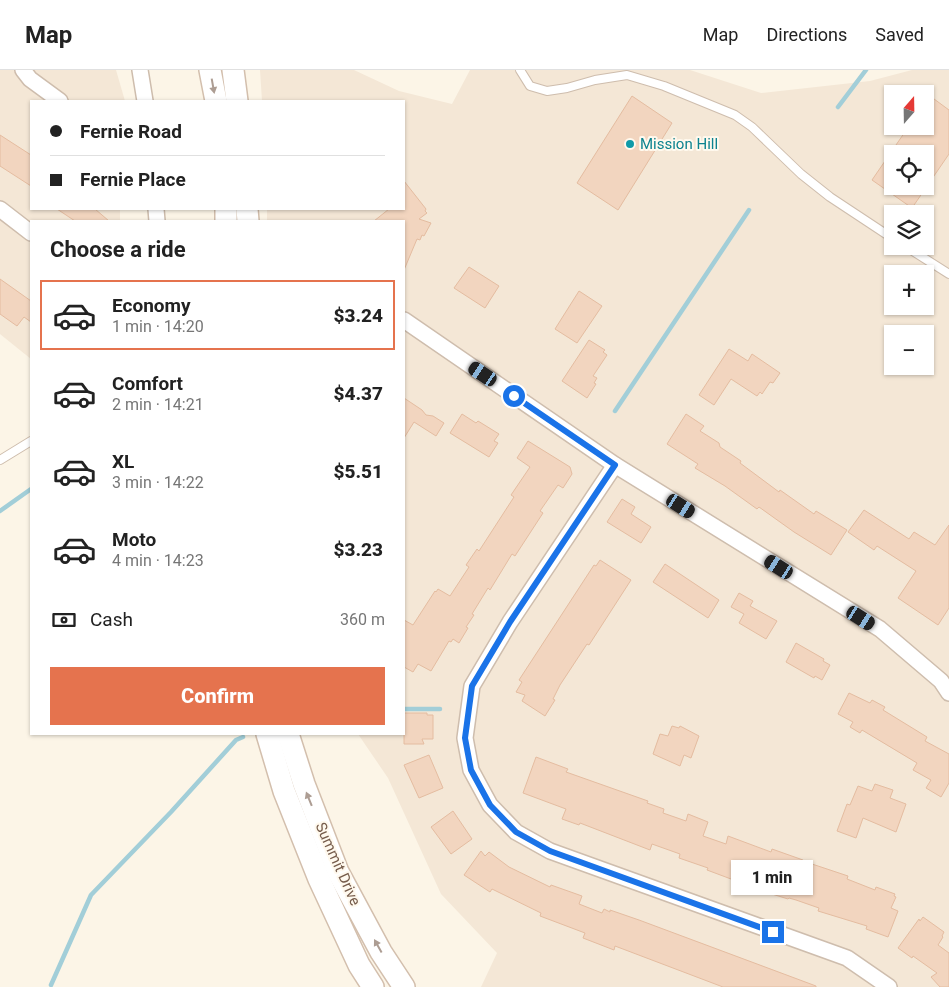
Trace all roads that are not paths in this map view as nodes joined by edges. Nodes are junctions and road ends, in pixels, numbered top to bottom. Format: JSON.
{"nodes":[{"id":1,"x":23,"y":70,"type":"edge"},
{"id":2,"x":140,"y":70,"type":"edge"},
{"id":3,"x":210,"y":70,"type":"edge"},
{"id":4,"x":232,"y":70,"type":"edge"},
{"id":5,"x":520,"y":70,"type":"edge"},
{"id":6,"x":59,"y":100,"type":"edge"},
{"id":7,"x":145,"y":100,"type":"edge"},
{"id":8,"x":216,"y":100,"type":"edge"},
{"id":9,"x":237,"y":100,"type":"edge"},
{"id":10,"x":0,"y":209,"type":"edge"},
{"id":11,"x":30,"y":232,"type":"edge"},
{"id":12,"x":884,"y":233,"type":"edge"},
{"id":13,"x":919,"y":255,"type":"edge"},
{"id":14,"x":949,"y":274,"type":"edge"},
{"id":15,"x":405,"y":321,"type":"edge"},
{"id":16,"x":30,"y":442,"type":"edge"},
{"id":17,"x":0,"y":460,"type":"edge"},
{"id":18,"x":615,"y":465,"type":"junction"},
{"id":19,"x":946,"y":681,"type":"edge"},
{"id":20,"x":267,"y":735,"type":"edge"},
{"id":21,"x":288,"y":735,"type":"edge"},
{"id":22,"x":373,"y":987,"type":"edge"},
{"id":23,"x":404,"y":987,"type":"edge"},
{"id":24,"x":889,"y":987,"type":"edge"}],
"edges":[{"from":1,"to":6,"type":"street"},
{"from":2,"to":7,"type":"street"},
{"from":3,"to":8,"type":"main road","one_way":true},
{"from":4,"to":9,"type":"main road"},
{"from":5,"to":12,"type":"lane"},
{"from":10,"to":11,"type":"street"},
{"from":13,"to":14,"type":"lane"},
{"from":15,"to":18,"type":"street"},
{"from":16,"to":17,"type":"lane"},
{"from":18,"to":19,"type":"street"},
{"from":18,"to":24,"type":"street"},
{"from":20,"to":22,"type":"main road","name":"Summit Drive"},
{"from":23,"to":21,"type":"main road","name":"Summit Drive","one_way":true}]}
